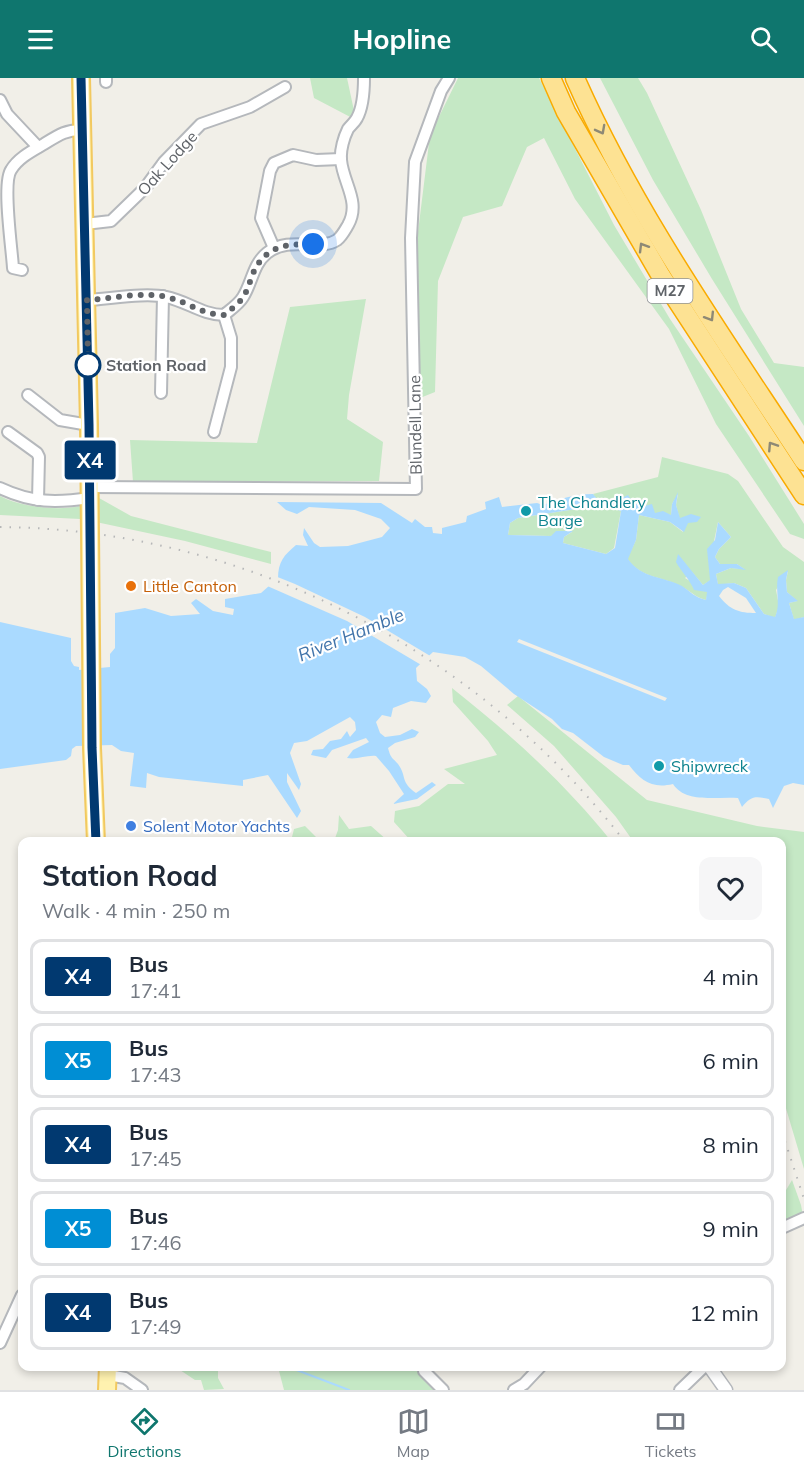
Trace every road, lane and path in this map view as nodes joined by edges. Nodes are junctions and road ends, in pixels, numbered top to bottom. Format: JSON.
{"nodes":[{"id":1,"x":81,"y":78,"type":"edge"},
{"id":2,"x":364,"y":78,"type":"edge"},
{"id":3,"x":449,"y":78,"type":"edge"},
{"id":4,"x":551,"y":78,"type":"edge"},
{"id":5,"x":575,"y":78,"type":"edge"},
{"id":6,"x":285,"y":87,"type":"dead end"},
{"id":7,"x":0,"y":100,"type":"edge"},
{"id":8,"x":82,"y":130,"type":"junction"},
{"id":9,"x":38,"y":147,"type":"junction"},
{"id":10,"x":340,"y":159,"type":"junction"},
{"id":11,"x":4,"y":190,"type":"edge"},
{"id":12,"x":85,"y":224,"type":"junction"},
{"id":13,"x":274,"y":248,"type":"junction"},
{"id":14,"x":22,"y":270,"type":"dead end"},
{"id":15,"x":163,"y":296,"type":"junction"},
{"id":16,"x":87,"y":300,"type":"junction"},
{"id":17,"x":224,"y":315,"type":"junction"},
{"id":18,"x":161,"y":393,"type":"dead end"},
{"id":19,"x":28,"y":394,"type":"dead end"},
{"id":20,"x":89,"y":425,"type":"junction"},
{"id":21,"x":8,"y":432,"type":"dead end"},
{"id":22,"x":214,"y":432,"type":"dead end"},
{"id":23,"x":804,"y":461,"type":"edge"},
{"id":24,"x":0,"y":488,"type":"edge"},
{"id":25,"x":90,"y":492,"type":"junction"},
{"id":26,"x":804,"y":495,"type":"edge"},
{"id":27,"x":38,"y":500,"type":"junction"},
{"id":28,"x":96,"y":837,"type":"edge"},
{"id":29,"x":803,"y":1219,"type":"edge"},
{"id":30,"x":786,"y":1226,"type":"edge"},
{"id":31,"x":18,"y":1314,"type":"edge"},
{"id":32,"x":0,"y":1343,"type":"edge"},
{"id":33,"x":424,"y":1371,"type":"dead end"},
{"id":34,"x":536,"y":1371,"type":"edge"},
{"id":35,"x":701,"y":1371,"type":"edge"},
{"id":36,"x":711,"y":1371,"type":"edge"},
{"id":37,"x":107,"y":1377,"type":"edge"},
{"id":38,"x":142,"y":1390,"type":"edge"},
{"id":39,"x":444,"y":1390,"type":"edge"},
{"id":40,"x":514,"y":1390,"type":"edge"},
{"id":41,"x":680,"y":1390,"type":"edge"},
{"id":42,"x":726,"y":1390,"type":"edge"}],
"edges":[{"from":1,"to":8,"type":"main road"},
{"from":2,"to":10,"type":"street"},
{"from":3,"to":25,"type":"street","name":"Blundell Lane"},
{"from":26,"to":4,"type":"highway","number":"M27","one_way":true},
{"from":5,"to":23,"type":"highway","number":"M27","one_way":true},
{"from":6,"to":12,"type":"street","name":"Oak Lodge"},
{"from":7,"to":9,"type":"street"},
{"from":8,"to":9,"type":"street"},
{"from":8,"to":12,"type":"main road"},
{"from":9,"to":11,"type":"street"},
{"from":10,"to":13,"type":"street"},
{"from":10,"to":13,"type":"street"},
{"from":11,"to":14,"type":"street"},
{"from":12,"to":16,"type":"main road"},
{"from":13,"to":17,"type":"street"},
{"from":15,"to":16,"type":"street"},
{"from":15,"to":17,"type":"street"},
{"from":15,"to":18,"type":"street"},
{"from":16,"to":20,"type":"main road"},
{"from":17,"to":22,"type":"street"},
{"from":19,"to":20,"type":"street"},
{"from":20,"to":25,"type":"main road"},
{"from":21,"to":27,"type":"street"},
{"from":24,"to":27,"type":"street"},
{"from":25,"to":27,"type":"street"},
{"from":25,"to":28,"type":"main road"},
{"from":29,"to":30,"type":"street"},
{"from":31,"to":32,"type":"street"},
{"from":33,"to":39,"type":"street"},
{"from":34,"to":40,"type":"street"},
{"from":35,"to":41,"type":"street"},
{"from":36,"to":42,"type":"street"},
{"from":37,"to":38,"type":"street"}]}
